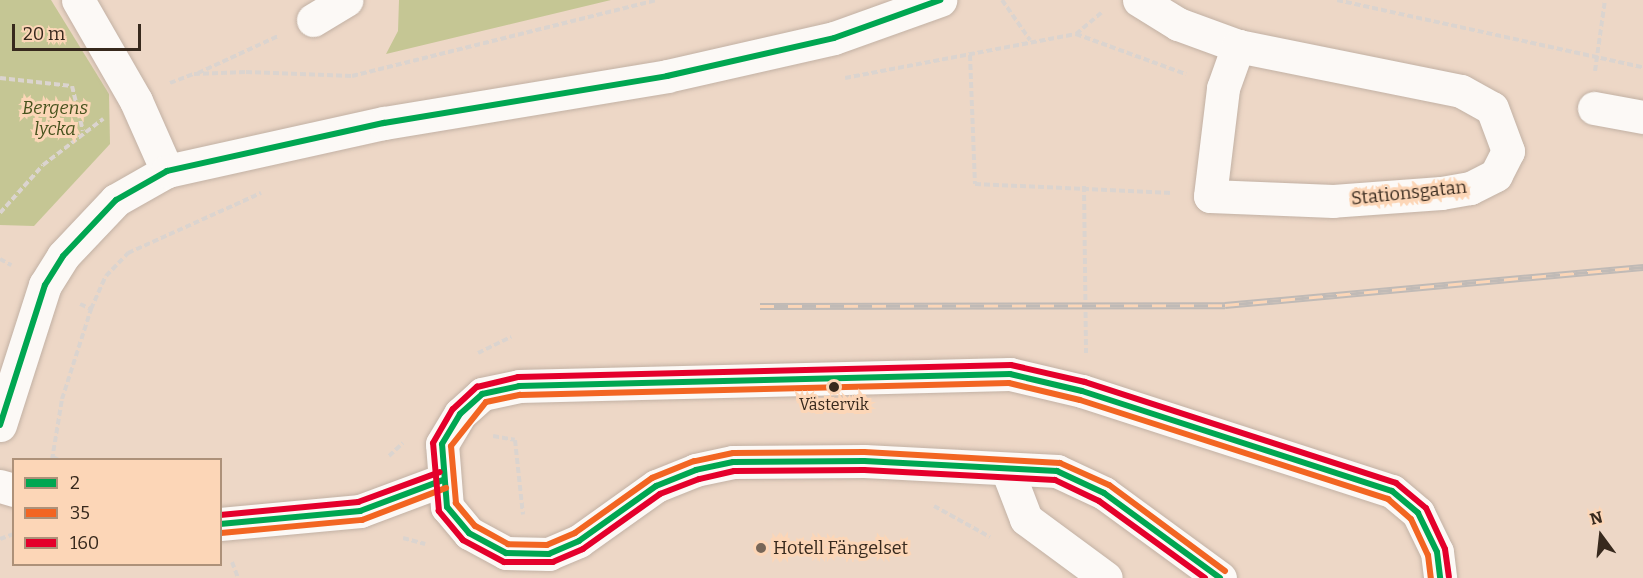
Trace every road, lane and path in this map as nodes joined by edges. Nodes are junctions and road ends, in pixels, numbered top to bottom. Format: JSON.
{"nodes":[{"id":1,"x":78,"y":0,"type":"edge"},
{"id":2,"x":346,"y":0,"type":"edge"},
{"id":3,"x":657,"y":0,"type":"edge"},
{"id":4,"x":940,"y":0,"type":"edge"},
{"id":5,"x":1002,"y":0,"type":"edge"},
{"id":6,"x":1139,"y":0,"type":"edge"},
{"id":7,"x":1337,"y":0,"type":"edge"},
{"id":8,"x":1605,"y":0,"type":"edge"},
{"id":9,"x":1107,"y":7,"type":"dead end"},
{"id":10,"x":313,"y":20,"type":"joint"},
{"id":11,"x":1076,"y":34,"type":"junction"},
{"id":12,"x":1030,"y":40,"type":"junction"},
{"id":13,"x":1238,"y":46,"type":"junction"},
{"id":14,"x":970,"y":55,"type":"junction"},
{"id":15,"x":1595,"y":59,"type":"junction"},
{"id":16,"x":1643,"y":68,"type":"edge"},
{"id":17,"x":195,"y":74,"type":"junction"},
{"id":18,"x":0,"y":78,"type":"edge"},
{"id":19,"x":842,"y":79,"type":"dead end"},
{"id":20,"x":1223,"y":88,"type":"junction"},
{"id":21,"x":136,"y":101,"type":"junction"},
{"id":22,"x":1594,"y":108,"type":"dead end"},
{"id":23,"x":1643,"y":117,"type":"edge"},
{"id":24,"x":82,"y":131,"type":"junction"},
{"id":25,"x":167,"y":171,"type":"junction"},
{"id":26,"x":268,"y":191,"type":"dead end"},
{"id":27,"x":1210,"y":196,"type":"junction"},
{"id":28,"x":0,"y":213,"type":"edge"},
{"id":29,"x":0,"y":259,"type":"edge"},
{"id":30,"x":45,"y":285,"type":"junction"},
{"id":31,"x":91,"y":309,"type":"junction"},
{"id":32,"x":511,"y":337,"type":"dead end"},
{"id":33,"x":471,"y":358,"type":"dead end"},
{"id":34,"x":0,"y":425,"type":"edge"},
{"id":35,"x":449,"y":428,"type":"junction"},
{"id":36,"x":52,"y":458,"type":"edge"},
{"id":37,"x":381,"y":464,"type":"dead end"},
{"id":38,"x":1008,"y":472,"type":"junction"},
{"id":39,"x":443,"y":480,"type":"junction"},
{"id":40,"x":922,"y":502,"type":"dead end"},
{"id":41,"x":222,"y":524,"type":"edge"},
{"id":42,"x":996,"y":541,"type":"dead end"},
{"id":43,"x":527,"y":556,"type":"junction"},
{"id":44,"x":1106,"y":578,"type":"edge"},
{"id":45,"x":1220,"y":578,"type":"edge"},
{"id":46,"x":1440,"y":578,"type":"edge"}],
"edges":[{"from":1,"to":21,"type":"street"},
{"from":2,"to":10,"type":"street"},
{"from":3,"to":17,"type":"path"},
{"from":4,"to":25,"type":"street"},
{"from":5,"to":12,"type":"path"},
{"from":6,"to":13,"type":"street","name":"Stationsgatan"},
{"from":7,"to":15,"type":"path"},
{"from":8,"to":15,"type":"path"},
{"from":9,"to":11,"type":"path"},
{"from":10,"to":17,"type":"path"},
{"from":11,"to":12,"type":"path"},
{"from":11,"to":20,"type":"path"},
{"from":12,"to":14,"type":"path"},
{"from":13,"to":20,"type":"street"},
{"from":13,"to":27,"type":"street","name":"Stationsgatan"},
{"from":14,"to":19,"type":"path"},
{"from":14,"to":27,"type":"path"},
{"from":15,"to":16,"type":"path"},
{"from":17,"to":21,"type":"path"},
{"from":18,"to":24,"type":"path"},
{"from":20,"to":27,"type":"street"},
{"from":21,"to":24,"type":"path"},
{"from":21,"to":25,"type":"street"},
{"from":22,"to":23,"type":"street"},
{"from":24,"to":28,"type":"path"},
{"from":25,"to":30,"type":"street"},
{"from":26,"to":31,"type":"path"},
{"from":29,"to":30,"type":"path"},
{"from":30,"to":31,"type":"path"},
{"from":30,"to":34,"type":"street"},
{"from":31,"to":36,"type":"path"},
{"from":32,"to":33,"type":"path"},
{"from":35,"to":37,"type":"path"},
{"from":35,"to":39,"type":"street"},
{"from":35,"to":43,"type":"path"},
{"from":35,"to":46,"type":"street"},
{"from":38,"to":43,"type":"street"},
{"from":38,"to":44,"type":"street"},
{"from":38,"to":45,"type":"street"},
{"from":39,"to":41,"type":"street"},
{"from":39,"to":43,"type":"street"},
{"from":40,"to":42,"type":"path"}]}
